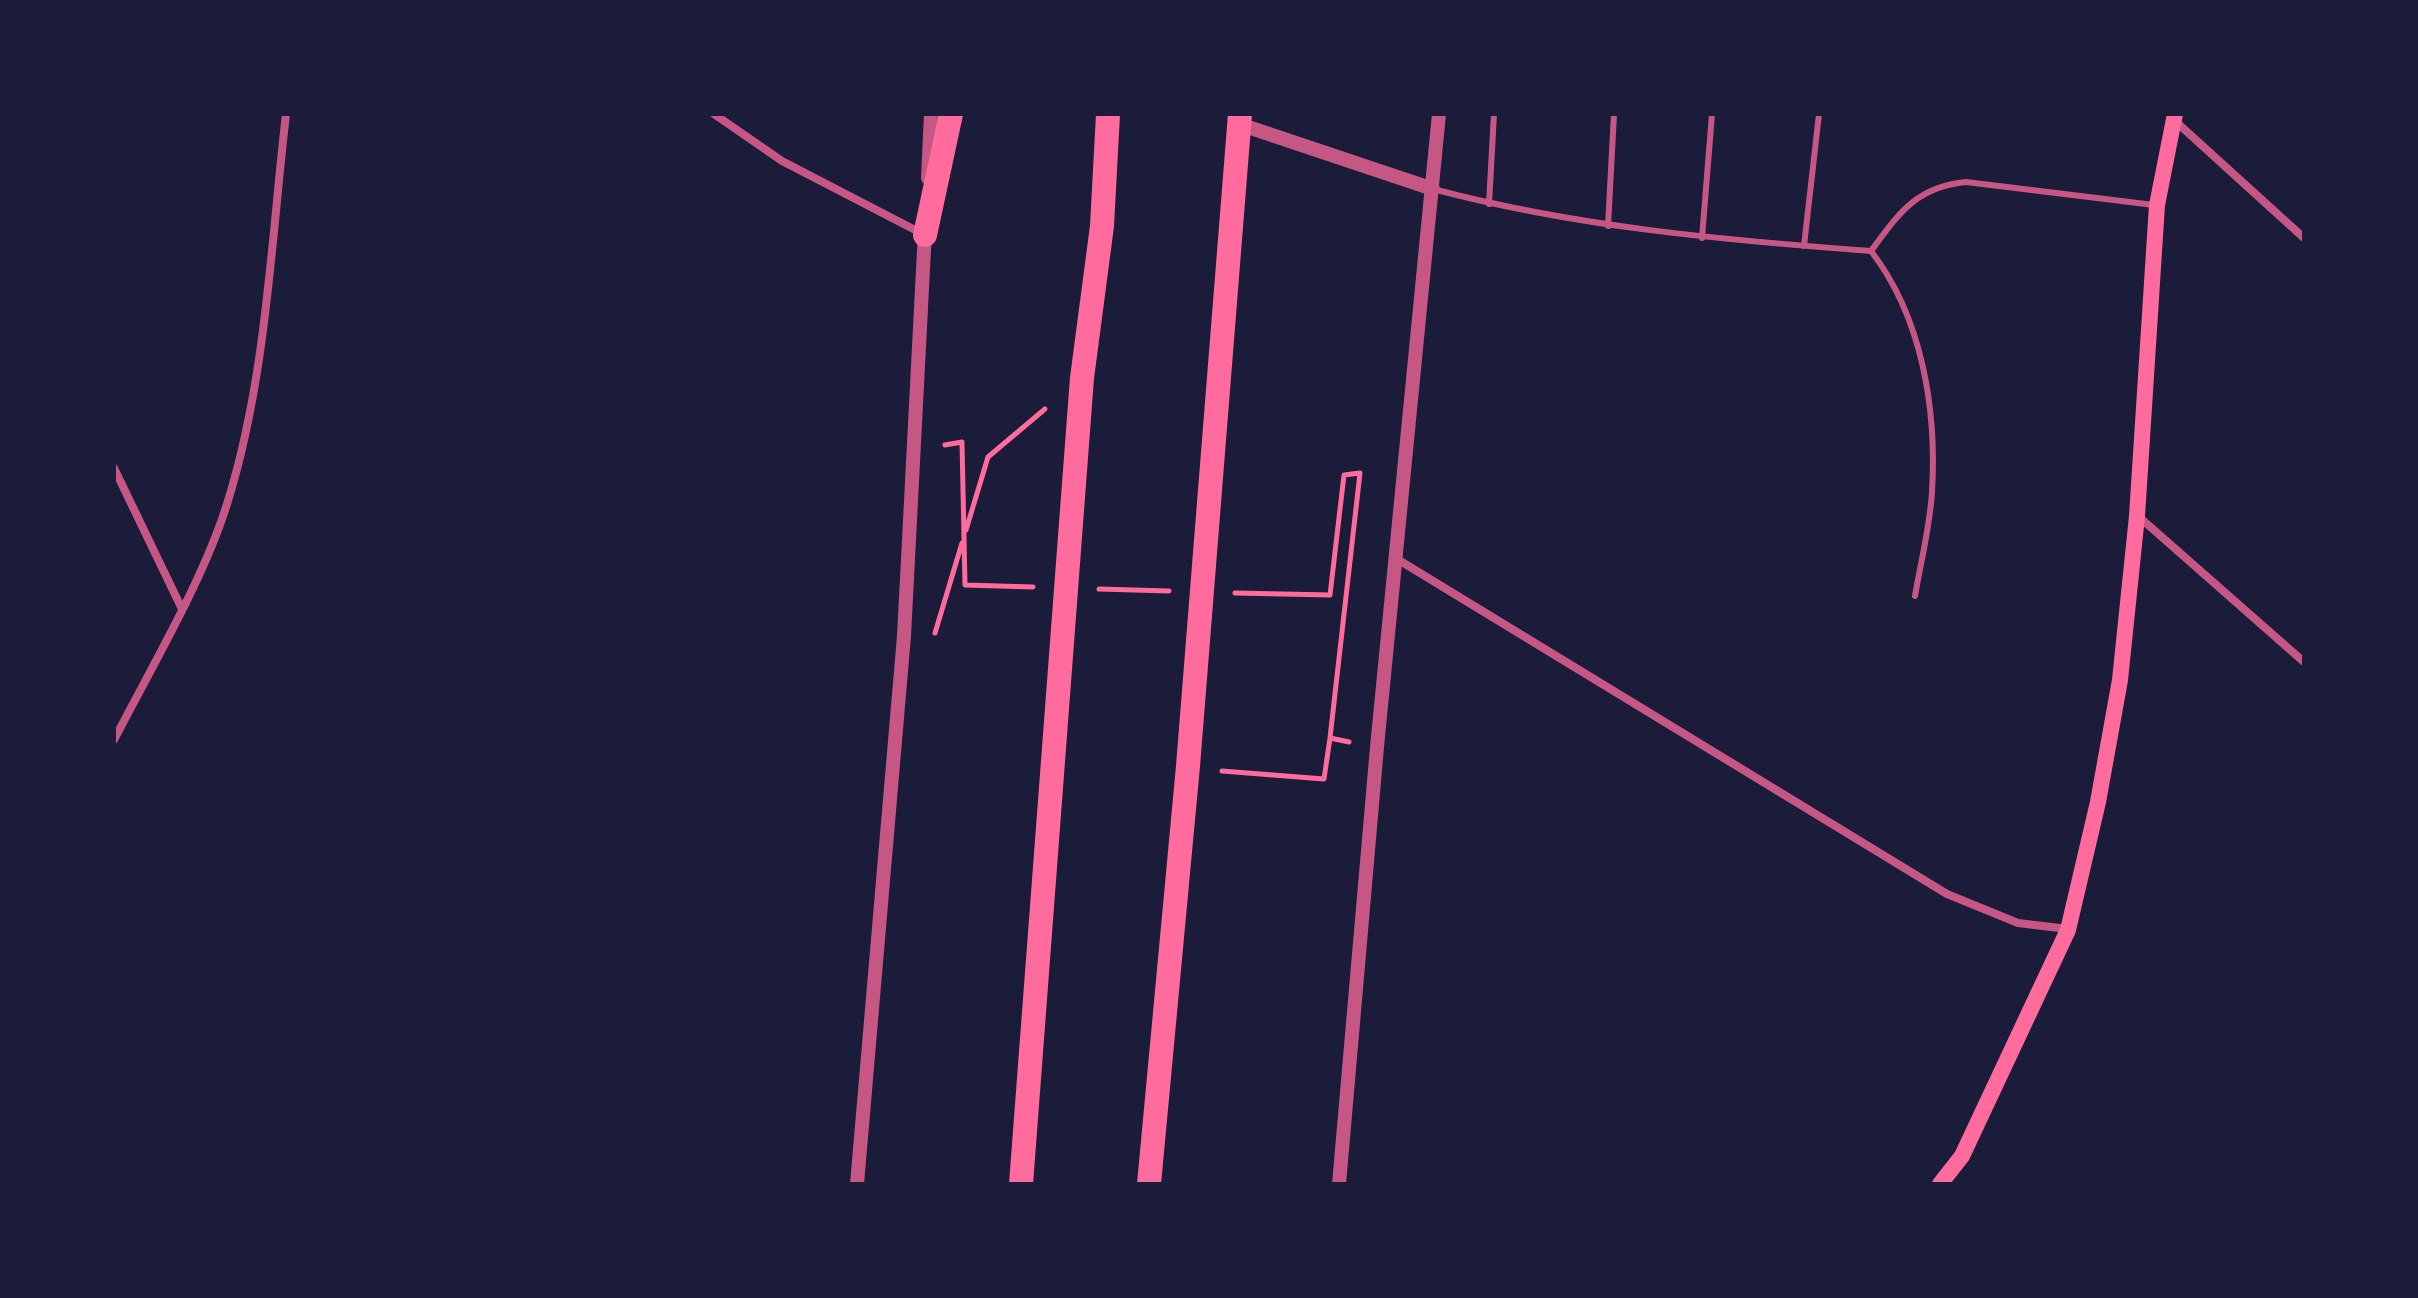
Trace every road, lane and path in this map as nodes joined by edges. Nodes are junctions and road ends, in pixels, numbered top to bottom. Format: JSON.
{"nodes":[{"id":1,"x":286,"y":114,"type":"edge"},
{"id":2,"x":714,"y":114,"type":"edge"},
{"id":3,"x":931,"y":114,"type":"edge"},
{"id":4,"x":951,"y":114,"type":"edge"},
{"id":5,"x":1108,"y":114,"type":"edge"},
{"id":6,"x":1439,"y":114,"type":"edge"},
{"id":7,"x":1494,"y":114,"type":"edge"},
{"id":8,"x":1614,"y":114,"type":"edge"},
{"id":9,"x":1712,"y":114,"type":"edge"},
{"id":10,"x":1819,"y":114,"type":"edge"},
{"id":11,"x":2174,"y":117,"type":"edge"},
{"id":12,"x":1240,"y":119,"type":"edge"},
{"id":13,"x":1433,"y":189,"type":"junction"},
{"id":14,"x":1489,"y":204,"type":"junction"},
{"id":15,"x":2157,"y":205,"type":"junction"},
{"id":16,"x":1608,"y":226,"type":"junction"},
{"id":17,"x":925,"y":235,"type":"junction"},
{"id":18,"x":1702,"y":238,"type":"junction"},
{"id":19,"x":2304,"y":238,"type":"edge"},
{"id":20,"x":1804,"y":246,"type":"junction"},
{"id":21,"x":1871,"y":251,"type":"junction"},
{"id":22,"x":1082,"y":378,"type":"junction"},
{"id":23,"x":114,"y":468,"type":"edge"},
{"id":24,"x":2137,"y":516,"type":"junction"},
{"id":25,"x":1397,"y":559,"type":"junction"},
{"id":26,"x":1330,"y":595,"type":"dead end"},
{"id":27,"x":1915,"y":596,"type":"dead end"},
{"id":28,"x":182,"y":609,"type":"junction"},
{"id":29,"x":904,"y":636,"type":"junction"},
{"id":30,"x":2304,"y":662,"type":"edge"},
{"id":31,"x":1330,"y":738,"type":"junction"},
{"id":32,"x":114,"y":740,"type":"edge"},
{"id":33,"x":1377,"y":747,"type":"junction"},
{"id":34,"x":1188,"y":766,"type":"junction"},
{"id":35,"x":2068,"y":930,"type":"junction"},
{"id":36,"x":857,"y":1184,"type":"edge"},
{"id":37,"x":1021,"y":1184,"type":"edge"},
{"id":38,"x":1149,"y":1184,"type":"edge"},
{"id":39,"x":1339,"y":1184,"type":"edge"},
{"id":40,"x":1940,"y":1184,"type":"edge"}],
"edges":[{"from":1,"to":28,"type":"street"},
{"from":2,"to":17,"type":"street"},
{"from":3,"to":17,"type":"street"},
{"from":4,"to":17,"type":"highway"},
{"from":5,"to":22,"type":"highway"},
{"from":6,"to":13,"type":"street"},
{"from":7,"to":14,"type":"lane"},
{"from":8,"to":16,"type":"lane"},
{"from":9,"to":18,"type":"lane"},
{"from":10,"to":20,"type":"lane"},
{"from":11,"to":15,"type":"main road"},
{"from":11,"to":19,"type":"street"},
{"from":12,"to":13,"type":"street"},
{"from":12,"to":34,"type":"highway"},
{"from":13,"to":14,"type":"lane"},
{"from":13,"to":25,"type":"street"},
{"from":14,"to":16,"type":"lane"},
{"from":15,"to":21,"type":"lane"},
{"from":15,"to":24,"type":"main road"},
{"from":16,"to":18,"type":"lane"},
{"from":17,"to":29,"type":"street"},
{"from":18,"to":20,"type":"lane"},
{"from":20,"to":21,"type":"lane"},
{"from":21,"to":27,"type":"lane"},
{"from":22,"to":29,"type":"path"},
{"from":22,"to":37,"type":"highway"},
{"from":23,"to":28,"type":"street"},
{"from":24,"to":30,"type":"street"},
{"from":24,"to":35,"type":"main road"},
{"from":25,"to":33,"type":"street"},
{"from":25,"to":35,"type":"street"},
{"from":26,"to":31,"type":"path"},
{"from":28,"to":32,"type":"street"},
{"from":29,"to":36,"type":"street"},
{"from":31,"to":33,"type":"path"},
{"from":31,"to":34,"type":"path"},
{"from":33,"to":39,"type":"street"},
{"from":34,"to":38,"type":"highway"},
{"from":35,"to":40,"type":"main road"}]}
